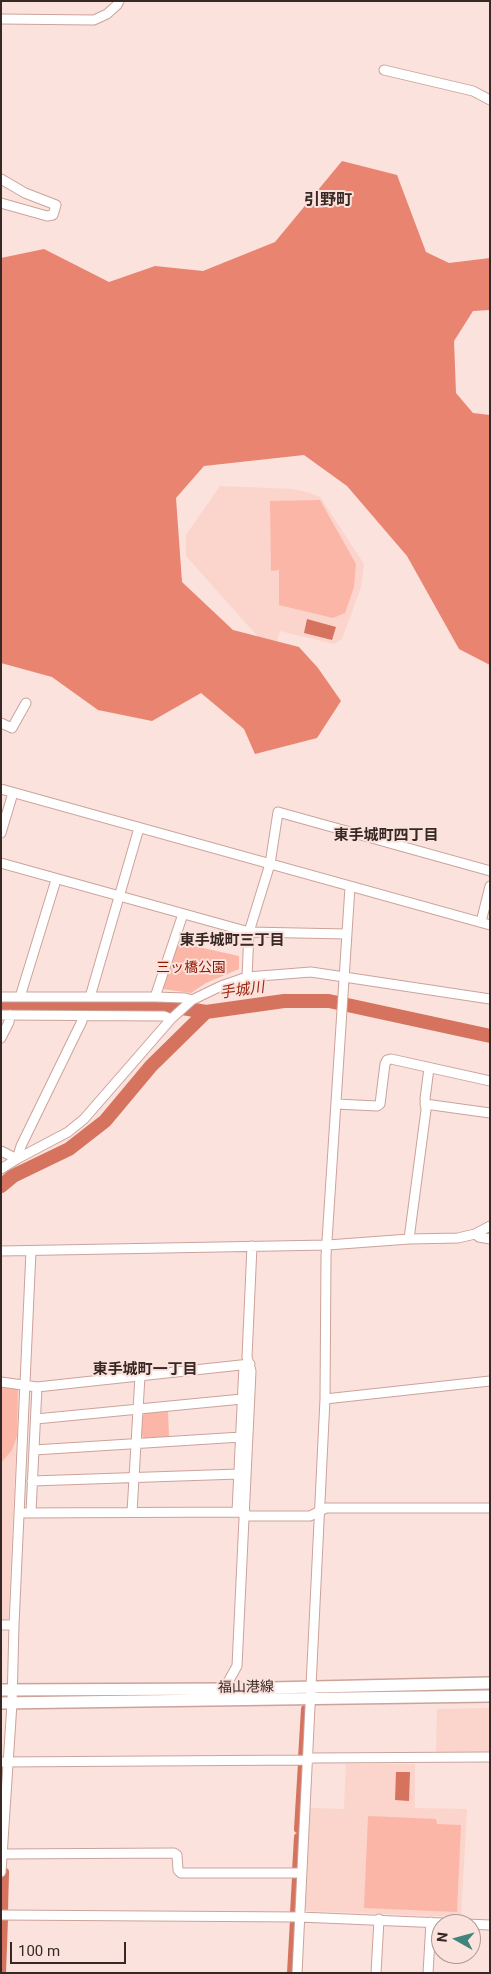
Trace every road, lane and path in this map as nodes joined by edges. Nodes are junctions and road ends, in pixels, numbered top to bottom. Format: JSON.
{"nodes":[{"id":1,"x":119,"y":1,"type":"edge"},
{"id":2,"x":1,"y":19,"type":"edge"},
{"id":3,"x":384,"y":70,"type":"dead end"},
{"id":4,"x":490,"y":100,"type":"edge"},
{"id":5,"x":1,"y":179,"type":"edge"},
{"id":6,"x":1,"y":203,"type":"edge"},
{"id":7,"x":26,"y":703,"type":"dead end"},
{"id":8,"x":1,"y":723,"type":"edge"},
{"id":9,"x":1,"y":789,"type":"edge"},
{"id":10,"x":13,"y":792,"type":"junction"},
{"id":11,"x":139,"y":828,"type":"junction"},
{"id":12,"x":1,"y":833,"type":"edge"},
{"id":13,"x":1,"y":863,"type":"edge"},
{"id":14,"x":270,"y":864,"type":"junction"},
{"id":15,"x":490,"y":871,"type":"edge"},
{"id":16,"x":56,"y":880,"type":"junction"},
{"id":17,"x":490,"y":886,"type":"edge"},
{"id":18,"x":350,"y":887,"type":"junction"},
{"id":19,"x":119,"y":896,"type":"junction"},
{"id":20,"x":183,"y":914,"type":"junction"},
{"id":21,"x":485,"y":924,"type":"edge"},
{"id":22,"x":249,"y":932,"type":"junction"},
{"id":23,"x":346,"y":934,"type":"junction"},
{"id":24,"x":247,"y":977,"type":"junction"},
{"id":25,"x":344,"y":978,"type":"junction"},
{"id":26,"x":1,"y":997,"type":"edge"},
{"id":27,"x":20,"y":997,"type":"junction"},
{"id":28,"x":90,"y":997,"type":"junction"},
{"id":29,"x":156,"y":997,"type":"junction"},
{"id":30,"x":490,"y":999,"type":"edge"},
{"id":31,"x":191,"y":1000,"type":"junction"},
{"id":32,"x":6,"y":1015,"type":"edge"},
{"id":33,"x":82,"y":1016,"type":"junction"},
{"id":34,"x":174,"y":1016,"type":"junction"},
{"id":35,"x":1,"y":1038,"type":"edge"},
{"id":36,"x":429,"y":1068,"type":"junction"},
{"id":37,"x":490,"y":1081,"type":"edge"},
{"id":38,"x":336,"y":1104,"type":"junction"},
{"id":39,"x":425,"y":1104,"type":"junction"},
{"id":40,"x":490,"y":1113,"type":"edge"},
{"id":41,"x":1,"y":1151,"type":"edge"},
{"id":42,"x":17,"y":1159,"type":"junction"},
{"id":43,"x":1,"y":1169,"type":"edge"},
{"id":44,"x":490,"y":1226,"type":"edge"},
{"id":45,"x":475,"y":1234,"type":"junction"},
{"id":46,"x":409,"y":1239,"type":"junction"},
{"id":47,"x":490,"y":1239,"type":"edge"},
{"id":48,"x":328,"y":1245,"type":"junction"},
{"id":49,"x":252,"y":1246,"type":"junction"},
{"id":50,"x":1,"y":1251,"type":"edge"},
{"id":51,"x":32,"y":1251,"type":"junction"},
{"id":52,"x":247,"y":1364,"type":"junction"},
{"id":53,"x":140,"y":1376,"type":"junction"},
{"id":54,"x":490,"y":1381,"type":"edge"},
{"id":55,"x":1,"y":1382,"type":"edge"},
{"id":56,"x":25,"y":1385,"type":"junction"},
{"id":57,"x":37,"y":1387,"type":"junction"},
{"id":58,"x":242,"y":1399,"type":"junction"},
{"id":59,"x":325,"y":1399,"type":"junction"},
{"id":60,"x":138,"y":1409,"type":"junction"},
{"id":61,"x":36,"y":1418,"type":"junction"},
{"id":62,"x":240,"y":1437,"type":"junction"},
{"id":63,"x":136,"y":1444,"type":"junction"},
{"id":64,"x":34,"y":1450,"type":"junction"},
{"id":65,"x":239,"y":1474,"type":"junction"},
{"id":66,"x":133,"y":1478,"type":"junction"},
{"id":67,"x":32,"y":1481,"type":"junction"},
{"id":68,"x":490,"y":1508,"type":"edge"},
{"id":69,"x":319,"y":1511,"type":"junction"},
{"id":70,"x":31,"y":1512,"type":"junction"},
{"id":71,"x":132,"y":1512,"type":"junction"},
{"id":72,"x":19,"y":1513,"type":"junction"},
{"id":73,"x":242,"y":1513,"type":"junction"},
{"id":74,"x":1,"y":1625,"type":"edge"},
{"id":75,"x":14,"y":1625,"type":"junction"},
{"id":76,"x":490,"y":1683,"type":"edge"},
{"id":77,"x":7,"y":1689,"type":"edge"},
{"id":78,"x":228,"y":1689,"type":"junction"},
{"id":79,"x":312,"y":1693,"type":"junction"},
{"id":80,"x":490,"y":1696,"type":"edge"},
{"id":81,"x":7,"y":1703,"type":"edge"},
{"id":82,"x":490,"y":1757,"type":"edge"},
{"id":83,"x":307,"y":1759,"type":"junction"},
{"id":84,"x":4,"y":1762,"type":"edge"},
{"id":85,"x":3,"y":1854,"type":"junction"},
{"id":86,"x":1,"y":1865,"type":"edge"},
{"id":87,"x":1,"y":1872,"type":"edge"},
{"id":88,"x":302,"y":1873,"type":"junction"},
{"id":89,"x":1,"y":1915,"type":"edge"},
{"id":90,"x":299,"y":1917,"type":"junction"},
{"id":91,"x":379,"y":1919,"type":"junction"},
{"id":92,"x":431,"y":1922,"type":"joint"},
{"id":93,"x":297,"y":1973,"type":"edge"},
{"id":94,"x":376,"y":1973,"type":"edge"},
{"id":95,"x":428,"y":1973,"type":"edge"}],
"edges":[{"from":1,"to":2,"type":"street"},
{"from":3,"to":4,"type":"street"},
{"from":5,"to":6,"type":"street"},
{"from":7,"to":8,"type":"street"},
{"from":9,"to":10,"type":"street"},
{"from":10,"to":11,"type":"street"},
{"from":10,"to":12,"type":"street"},
{"from":11,"to":14,"type":"street"},
{"from":11,"to":19,"type":"street"},
{"from":13,"to":16,"type":"street"},
{"from":14,"to":15,"type":"street"},
{"from":14,"to":18,"type":"street"},
{"from":14,"to":22,"type":"street"},
{"from":16,"to":19,"type":"street"},
{"from":16,"to":27,"type":"street"},
{"from":17,"to":21,"type":"street"},
{"from":18,"to":21,"type":"street"},
{"from":18,"to":23,"type":"street"},
{"from":19,"to":20,"type":"street"},
{"from":19,"to":28,"type":"street"},
{"from":20,"to":22,"type":"street"},
{"from":20,"to":29,"type":"street"},
{"from":22,"to":23,"type":"street"},
{"from":22,"to":24,"type":"street"},
{"from":23,"to":25,"type":"street"},
{"from":24,"to":25,"type":"street"},
{"from":24,"to":31,"type":"street"},
{"from":25,"to":30,"type":"street"},
{"from":25,"to":38,"type":"street"},
{"from":26,"to":27,"type":"street"},
{"from":27,"to":28,"type":"street"},
{"from":28,"to":29,"type":"street"},
{"from":29,"to":31,"type":"street"},
{"from":31,"to":34,"type":"street"},
{"from":32,"to":33,"type":"street"},
{"from":32,"to":35,"type":"street"},
{"from":33,"to":34,"type":"street"},
{"from":33,"to":42,"type":"street"},
{"from":34,"to":42,"type":"street"},
{"from":36,"to":37,"type":"street"},
{"from":36,"to":38,"type":"street"},
{"from":36,"to":39,"type":"street"},
{"from":38,"to":48,"type":"street"},
{"from":39,"to":40,"type":"street"},
{"from":39,"to":46,"type":"street"},
{"from":41,"to":42,"type":"street"},
{"from":42,"to":43,"type":"street"},
{"from":44,"to":45,"type":"street"},
{"from":45,"to":46,"type":"street"},
{"from":45,"to":47,"type":"street"},
{"from":46,"to":48,"type":"street"},
{"from":48,"to":49,"type":"street"},
{"from":48,"to":59,"type":"street"},
{"from":49,"to":51,"type":"street"},
{"from":49,"to":52,"type":"street"},
{"from":50,"to":51,"type":"street"},
{"from":51,"to":56,"type":"street"},
{"from":52,"to":53,"type":"street"},
{"from":52,"to":58,"type":"street"},
{"from":52,"to":73,"type":"street"},
{"from":53,"to":57,"type":"street"},
{"from":53,"to":60,"type":"street"},
{"from":54,"to":59,"type":"street"},
{"from":55,"to":56,"type":"street"},
{"from":56,"to":57,"type":"street"},
{"from":56,"to":72,"type":"street"},
{"from":57,"to":61,"type":"street"},
{"from":58,"to":60,"type":"street"},
{"from":58,"to":62,"type":"street"},
{"from":59,"to":69,"type":"street"},
{"from":60,"to":61,"type":"street"},
{"from":60,"to":63,"type":"street"},
{"from":61,"to":64,"type":"street"},
{"from":62,"to":63,"type":"street"},
{"from":62,"to":65,"type":"street"},
{"from":63,"to":64,"type":"street"},
{"from":63,"to":66,"type":"street"},
{"from":64,"to":67,"type":"street"},
{"from":65,"to":66,"type":"street"},
{"from":65,"to":73,"type":"street"},
{"from":66,"to":67,"type":"street"},
{"from":66,"to":71,"type":"street"},
{"from":67,"to":70,"type":"street"},
{"from":68,"to":69,"type":"street"},
{"from":69,"to":73,"type":"street"},
{"from":69,"to":79,"type":"street"},
{"from":70,"to":71,"type":"street"},
{"from":70,"to":72,"type":"street"},
{"from":71,"to":73,"type":"street"},
{"from":72,"to":75,"type":"street"},
{"from":73,"to":78,"type":"street"},
{"from":74,"to":75,"type":"street"},
{"from":75,"to":77,"type":"street"},
{"from":76,"to":79,"type":"main road","name":"福山港線"},
{"from":77,"to":78,"type":"main road","name":"福山港線"},
{"from":77,"to":81,"type":"street"},
{"from":78,"to":79,"type":"main road","name":"福山港線"},
{"from":79,"to":80,"type":"main road","name":"福山港線"},
{"from":79,"to":81,"type":"main road","name":"福山港線"},
{"from":79,"to":83,"type":"street"},
{"from":81,"to":84,"type":"street"},
{"from":82,"to":83,"type":"street"},
{"from":83,"to":84,"type":"street"},
{"from":83,"to":88,"type":"street"},
{"from":84,"to":85,"type":"street"},
{"from":85,"to":86,"type":"street"},
{"from":85,"to":88,"type":"street"},
{"from":86,"to":87,"type":"street"},
{"from":88,"to":90,"type":"street"},
{"from":89,"to":90,"type":"street"},
{"from":90,"to":91,"type":"street"},
{"from":90,"to":93,"type":"street"},
{"from":91,"to":92,"type":"street"},
{"from":91,"to":94,"type":"street"},
{"from":92,"to":95,"type":"street"}]}
